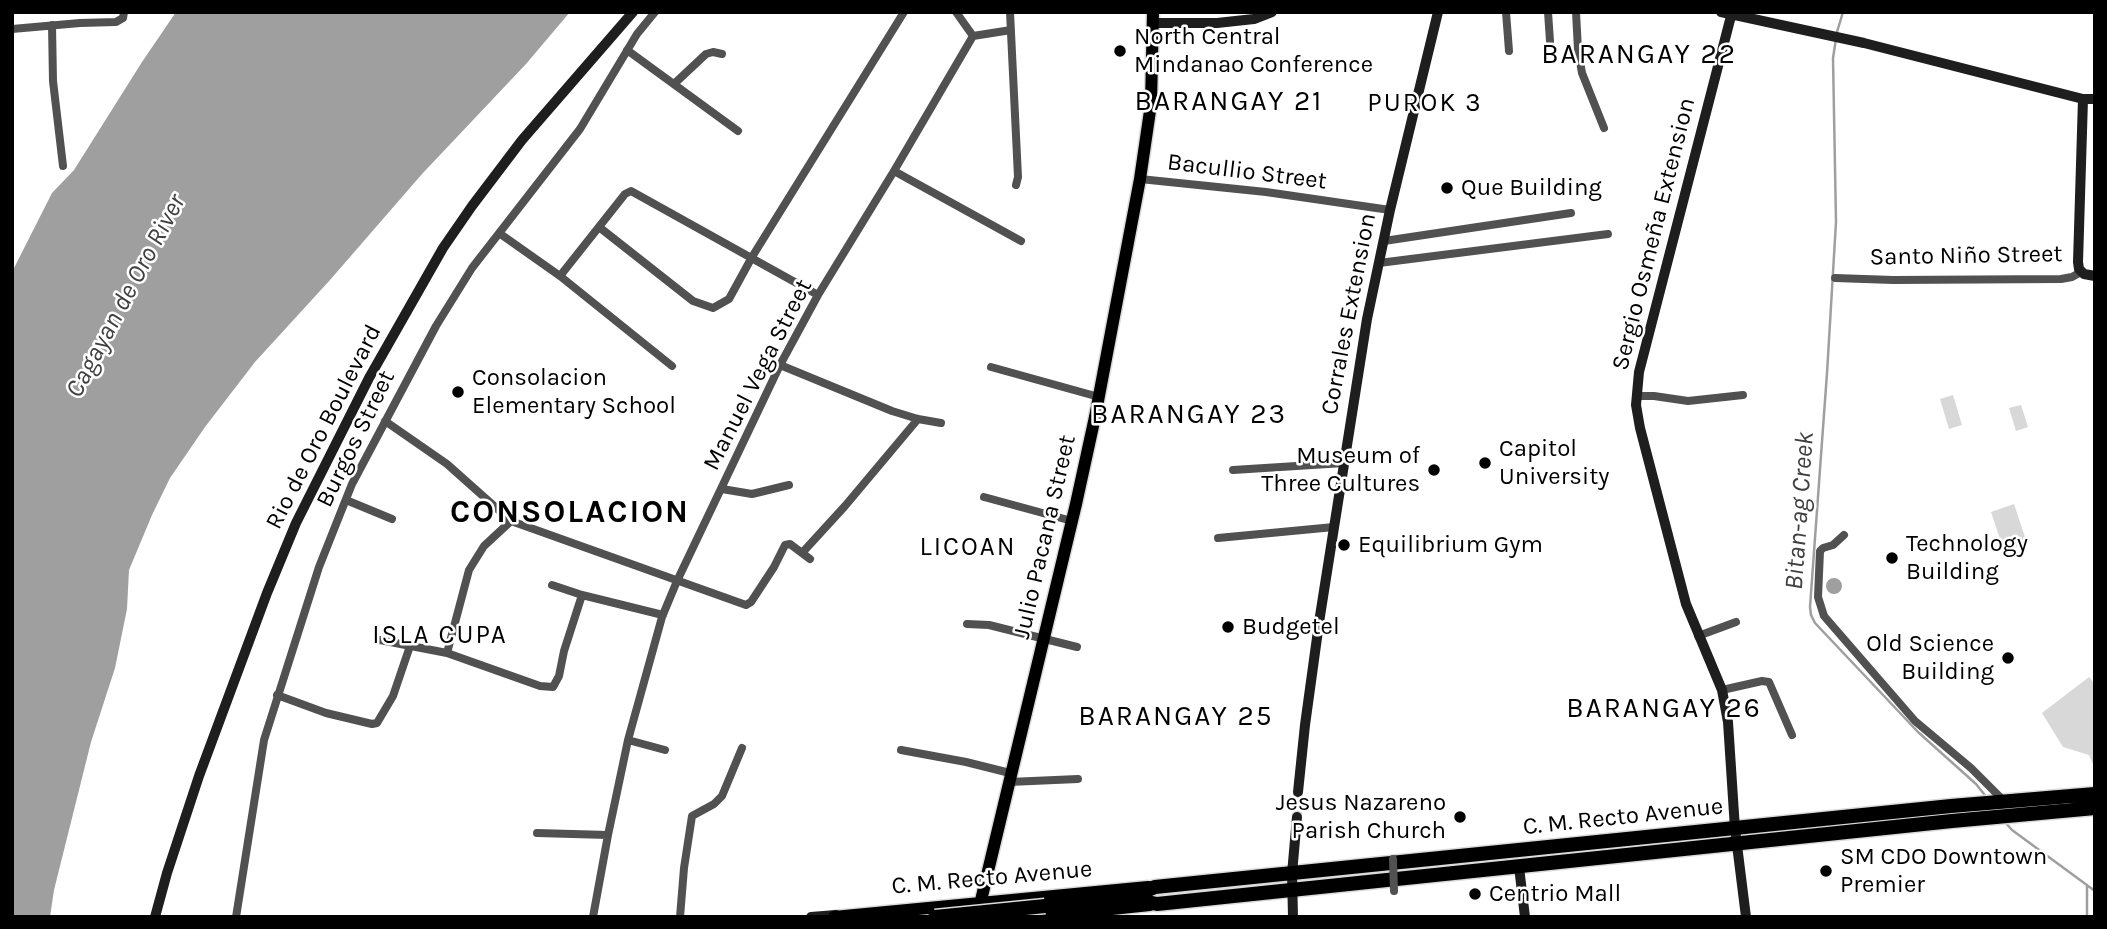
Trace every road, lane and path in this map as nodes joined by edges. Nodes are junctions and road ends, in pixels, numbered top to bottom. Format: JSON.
{"nodes":[{"id":1,"x":124,"y":12,"type":"edge"},
{"id":2,"x":633,"y":12,"type":"edge"},
{"id":3,"x":655,"y":12,"type":"edge"},
{"id":4,"x":904,"y":12,"type":"edge"},
{"id":5,"x":956,"y":12,"type":"edge"},
{"id":6,"x":1010,"y":12,"type":"edge"},
{"id":7,"x":1272,"y":12,"type":"edge"},
{"id":8,"x":1438,"y":12,"type":"edge"},
{"id":9,"x":1506,"y":12,"type":"edge"},
{"id":10,"x":1548,"y":12,"type":"edge"},
{"id":11,"x":1576,"y":12,"type":"edge"},
{"id":12,"x":1726,"y":14,"type":"edge"},
{"id":13,"x":1153,"y":18,"type":"edge"},
{"id":14,"x":52,"y":25,"type":"junction"},
{"id":15,"x":12,"y":29,"type":"edge"},
{"id":16,"x":1011,"y":30,"type":"junction"},
{"id":17,"x":973,"y":36,"type":"junction"},
{"id":18,"x":1550,"y":41,"type":"dead end"},
{"id":19,"x":627,"y":50,"type":"junction"},
{"id":20,"x":1508,"y":51,"type":"dead end"},
{"id":21,"x":722,"y":54,"type":"dead end"},
{"id":22,"x":674,"y":85,"type":"junction"},
{"id":23,"x":2083,"y":99,"type":"junction"},
{"id":24,"x":2095,"y":99,"type":"edge"},
{"id":25,"x":1604,"y":128,"type":"dead end"},
{"id":26,"x":738,"y":131,"type":"dead end"},
{"id":27,"x":62,"y":166,"type":"dead end"},
{"id":28,"x":894,"y":171,"type":"junction"},
{"id":29,"x":1140,"y":179,"type":"junction"},
{"id":30,"x":1016,"y":185,"type":"dead end"},
{"id":31,"x":1390,"y":211,"type":"junction"},
{"id":32,"x":1571,"y":213,"type":"dead end"},
{"id":33,"x":599,"y":227,"type":"junction"},
{"id":34,"x":499,"y":233,"type":"junction"},
{"id":35,"x":1608,"y":234,"type":"dead end"},
{"id":36,"x":1021,"y":241,"type":"dead end"},
{"id":37,"x":1384,"y":241,"type":"junction"},
{"id":38,"x":752,"y":257,"type":"junction"},
{"id":39,"x":1379,"y":263,"type":"junction"},
{"id":40,"x":2081,"y":272,"type":"junction"},
{"id":41,"x":560,"y":276,"type":"junction"},
{"id":42,"x":2095,"y":276,"type":"edge"},
{"id":43,"x":1835,"y":278,"type":"dead end"},
{"id":44,"x":818,"y":295,"type":"junction"},
{"id":45,"x":780,"y":365,"type":"junction"},
{"id":46,"x":672,"y":366,"type":"dead end"},
{"id":47,"x":991,"y":367,"type":"dead end"},
{"id":48,"x":1743,"y":395,"type":"dead end"},
{"id":49,"x":1637,"y":396,"type":"junction"},
{"id":50,"x":1099,"y":397,"type":"junction"},
{"id":51,"x":918,"y":419,"type":"junction"},
{"id":52,"x":385,"y":421,"type":"junction"},
{"id":53,"x":942,"y":423,"type":"dead end"},
{"id":54,"x":1344,"y":463,"type":"junction"},
{"id":55,"x":1233,"y":470,"type":"dead end"},
{"id":56,"x":789,"y":485,"type":"dead end"},
{"id":57,"x":722,"y":489,"type":"junction"},
{"id":58,"x":984,"y":497,"type":"dead end"},
{"id":59,"x":346,"y":500,"type":"junction"},
{"id":60,"x":392,"y":519,"type":"dead end"},
{"id":61,"x":511,"y":520,"type":"junction"},
{"id":62,"x":1072,"y":521,"type":"junction"},
{"id":63,"x":1334,"y":527,"type":"junction"},
{"id":64,"x":1844,"y":535,"type":"dead end"},
{"id":65,"x":1218,"y":538,"type":"dead end"},
{"id":66,"x":802,"y":553,"type":"junction"},
{"id":67,"x":810,"y":559,"type":"dead end"},
{"id":68,"x":677,"y":581,"type":"junction"},
{"id":69,"x":552,"y":585,"type":"dead end"},
{"id":70,"x":582,"y":595,"type":"junction"},
{"id":71,"x":663,"y":615,"type":"junction"},
{"id":72,"x":1736,"y":622,"type":"dead end"},
{"id":73,"x":967,"y":624,"type":"dead end"},
{"id":74,"x":1698,"y":636,"type":"junction"},
{"id":75,"x":1044,"y":639,"type":"junction"},
{"id":76,"x":380,"y":640,"type":"dead end"},
{"id":77,"x":410,"y":646,"type":"junction"},
{"id":78,"x":1077,"y":647,"type":"dead end"},
{"id":79,"x":447,"y":653,"type":"junction"},
{"id":80,"x":1722,"y":690,"type":"junction"},
{"id":81,"x":277,"y":695,"type":"junction"},
{"id":82,"x":1792,"y":735,"type":"dead end"},
{"id":83,"x":628,"y":740,"type":"junction"},
{"id":84,"x":742,"y":748,"type":"dead end"},
{"id":85,"x":665,"y":750,"type":"dead end"},
{"id":86,"x":901,"y":750,"type":"dead end"},
{"id":87,"x":1010,"y":777,"type":"junction"},
{"id":88,"x":1078,"y":779,"type":"dead end"},
{"id":89,"x":1298,"y":792,"type":"tunnel mouth"},
{"id":90,"x":2095,"y":794,"type":"edge"},
{"id":91,"x":2006,"y":806,"type":"junction"},
{"id":92,"x":2095,"y":808,"type":"edge"},
{"id":93,"x":1297,"y":817,"type":"tunnel mouth"},
{"id":94,"x":1735,"y":828,"type":"junction"},
{"id":95,"x":537,"y":834,"type":"dead end"},
{"id":96,"x":608,"y":835,"type":"junction"},
{"id":97,"x":1737,"y":844,"type":"junction"},
{"id":98,"x":1393,"y":850,"type":"dead end"},
{"id":99,"x":1519,"y":867,"type":"junction"},
{"id":100,"x":1292,"y":874,"type":"junction"},
{"id":101,"x":1156,"y":887,"type":"junction"},
{"id":102,"x":1294,"y":891,"type":"junction"},
{"id":103,"x":1394,"y":891,"type":"dead end"},
{"id":104,"x":1129,"y":898,"type":"junction"},
{"id":105,"x":980,"y":902,"type":"junction"},
{"id":106,"x":1157,"y":904,"type":"junction"},
{"id":107,"x":1041,"y":911,"type":"edge"},
{"id":108,"x":835,"y":916,"type":"edge"},
{"id":109,"x":155,"y":917,"type":"edge"},
{"id":110,"x":236,"y":917,"type":"edge"},
{"id":111,"x":593,"y":917,"type":"edge"},
{"id":112,"x":680,"y":917,"type":"edge"},
{"id":113,"x":811,"y":917,"type":"edge"},
{"id":114,"x":935,"y":917,"type":"edge"},
{"id":115,"x":977,"y":917,"type":"edge"},
{"id":116,"x":1293,"y":917,"type":"edge"},
{"id":117,"x":1525,"y":917,"type":"edge"},
{"id":118,"x":1746,"y":917,"type":"edge"}],
"edges":[{"from":1,"to":14,"type":"street"},
{"from":2,"to":109,"type":"main road","name":"Rio de Oro Boulevard"},
{"from":3,"to":19,"type":"street","name":"Burgos Street"},
{"from":4,"to":38,"type":"street"},
{"from":5,"to":17,"type":"street"},
{"from":6,"to":16,"type":"street"},
{"from":7,"to":13,"type":"main road"},
{"from":8,"to":31,"type":"main road","name":"Corrales Extension"},
{"from":9,"to":20,"type":"street"},
{"from":10,"to":18,"type":"street"},
{"from":11,"to":25,"type":"street"},
{"from":12,"to":23,"type":"main road"},
{"from":12,"to":49,"type":"main road","name":"Sergio Osmeña Extension"},
{"from":13,"to":29,"type":"main road","name":"Julio Pacana Street"},
{"from":14,"to":15,"type":"street"},
{"from":14,"to":27,"type":"street"},
{"from":16,"to":17,"type":"street"},
{"from":16,"to":30,"type":"street"},
{"from":17,"to":28,"type":"street","name":"Manuel Vega Street"},
{"from":19,"to":22,"type":"street"},
{"from":19,"to":34,"type":"street","name":"Burgos Street"},
{"from":21,"to":22,"type":"street"},
{"from":22,"to":26,"type":"street"},
{"from":23,"to":24,"type":"main road"},
{"from":23,"to":40,"type":"main road"},
{"from":28,"to":36,"type":"street"},
{"from":28,"to":44,"type":"street","name":"Manuel Vega Street"},
{"from":29,"to":31,"type":"street","name":"Bacullio Street"},
{"from":29,"to":50,"type":"main road","name":"Julio Pacana Street"},
{"from":31,"to":37,"type":"main road","name":"Corrales Extension"},
{"from":32,"to":37,"type":"street"},
{"from":33,"to":38,"type":"street"},
{"from":33,"to":38,"type":"street"},
{"from":33,"to":41,"type":"street"},
{"from":34,"to":41,"type":"street"},
{"from":34,"to":52,"type":"street","name":"Burgos Street"},
{"from":35,"to":39,"type":"street"},
{"from":37,"to":39,"type":"main road","name":"Corrales Extension"},
{"from":38,"to":44,"type":"street"},
{"from":39,"to":54,"type":"main road","name":"Corrales Extension"},
{"from":40,"to":42,"type":"main road","name":"Santo Niño Street"},
{"from":40,"to":43,"type":"street","name":"Santo Niño Street"},
{"from":41,"to":46,"type":"street"},
{"from":44,"to":45,"type":"street","name":"Manuel Vega Street"},
{"from":45,"to":51,"type":"street"},
{"from":45,"to":57,"type":"street","name":"Manuel Vega Street"},
{"from":47,"to":50,"type":"street"},
{"from":48,"to":49,"type":"street"},
{"from":49,"to":74,"type":"main road","name":"Sergio Osmeña Extension"},
{"from":50,"to":62,"type":"main road","name":"Julio Pacana Street"},
{"from":51,"to":53,"type":"street"},
{"from":51,"to":66,"type":"street"},
{"from":52,"to":59,"type":"street","name":"Burgos Street"},
{"from":52,"to":61,"type":"street"},
{"from":54,"to":55,"type":"street"},
{"from":54,"to":63,"type":"main road","name":"Corrales Extension"},
{"from":56,"to":57,"type":"street"},
{"from":57,"to":68,"type":"street","name":"Manuel Vega Street"},
{"from":58,"to":62,"type":"street"},
{"from":59,"to":60,"type":"street"},
{"from":59,"to":81,"type":"street","name":"Burgos Street"},
{"from":61,"to":68,"type":"street"},
{"from":61,"to":79,"type":"street"},
{"from":62,"to":75,"type":"main road","name":"Julio Pacana Street"},
{"from":63,"to":65,"type":"street"},
{"from":63,"to":89,"type":"main road","name":"Corrales Extension"},
{"from":64,"to":91,"type":"street"},
{"from":66,"to":67,"type":"street"},
{"from":66,"to":68,"type":"street"},
{"from":68,"to":71,"type":"street","name":"Manuel Vega Street"},
{"from":69,"to":70,"type":"street"},
{"from":70,"to":71,"type":"street"},
{"from":70,"to":79,"type":"street"},
{"from":71,"to":83,"type":"street","name":"Manuel Vega Street"},
{"from":72,"to":74,"type":"street"},
{"from":73,"to":75,"type":"street"},
{"from":74,"to":80,"type":"main road","name":"Sergio Osmeña Extension"},
{"from":75,"to":78,"type":"street"},
{"from":75,"to":87,"type":"main road","name":"Julio Pacana Street"},
{"from":76,"to":77,"type":"street"},
{"from":77,"to":79,"type":"street"},
{"from":77,"to":81,"type":"street"},
{"from":80,"to":82,"type":"street"},
{"from":80,"to":94,"type":"main road","name":"Sergio Osmeña Extension"},
{"from":81,"to":110,"type":"street","name":"Burgos Street"},
{"from":83,"to":85,"type":"street"},
{"from":83,"to":96,"type":"street","name":"Manuel Vega Street"},
{"from":84,"to":112,"type":"street"},
{"from":86,"to":87,"type":"street"},
{"from":87,"to":88,"type":"street"},
{"from":87,"to":105,"type":"main road","name":"Julio Pacana Street"},
{"from":90,"to":91,"type":"highway","name":"C. M. Recto Avenue"},
{"from":91,"to":92,"type":"highway","name":"C. M. Recto Avenue"},
{"from":91,"to":94,"type":"highway","name":"C. M. Recto Avenue"},
{"from":91,"to":97,"type":"highway","name":"C. M. Recto Avenue"},
{"from":93,"to":100,"type":"main road"},
{"from":94,"to":97,"type":"main road","name":"Sergio Osmeña Extension"},
{"from":94,"to":100,"type":"highway","name":"C. M. Recto Avenue"},
{"from":95,"to":96,"type":"street"},
{"from":96,"to":111,"type":"street","name":"Manuel Vega Street"},
{"from":97,"to":99,"type":"highway","name":"C. M. Recto Avenue"},
{"from":97,"to":118,"type":"main road","name":"Sergio Osmeña Extension"},
{"from":98,"to":103,"type":"street","bridge":true},
{"from":99,"to":102,"type":"highway","name":"C. M. Recto Avenue"},
{"from":99,"to":117,"type":"main road"},
{"from":100,"to":101,"type":"highway","name":"C. M. Recto Avenue"},
{"from":100,"to":102,"type":"main road"},
{"from":101,"to":104,"type":"highway","name":"C. M. Recto Avenue"},
{"from":101,"to":105,"type":"main road","name":"C. M. Recto Avenue"},
{"from":102,"to":106,"type":"highway","name":"C. M. Recto Avenue"},
{"from":102,"to":116,"type":"main road"},
{"from":104,"to":106,"type":"highway","name":"C. M. Recto Avenue"},
{"from":104,"to":107,"type":"highway","name":"C. M. Recto Avenue"},
{"from":105,"to":108,"type":"main road","name":"C. M. Recto Avenue"},
{"from":105,"to":115,"type":"main road","name":"Julio Pacana Street"},
{"from":106,"to":107,"type":"main road","name":"C. M. Recto Avenue"},
{"from":107,"to":114,"type":"highway","name":"C. M. Recto Avenue","bridge":true},
{"from":108,"to":113,"type":"main road"}]}
